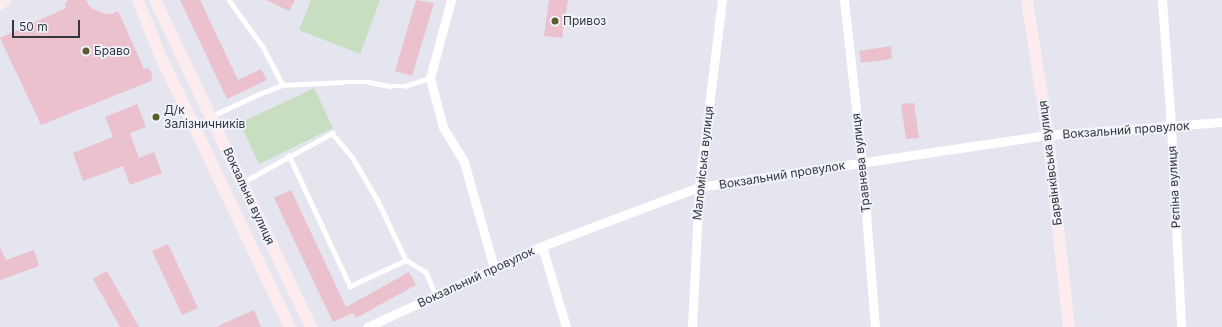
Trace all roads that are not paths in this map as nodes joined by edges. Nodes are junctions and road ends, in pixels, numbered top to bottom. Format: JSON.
{"nodes":[{"id":1,"x":138,"y":0,"type":"edge"},
{"id":2,"x":155,"y":0,"type":"edge"},
{"id":3,"x":229,"y":0,"type":"edge"},
{"id":4,"x":451,"y":0,"type":"edge"},
{"id":5,"x":722,"y":0,"type":"edge"},
{"id":6,"x":844,"y":0,"type":"edge"},
{"id":7,"x":1028,"y":0,"type":"edge"},
{"id":8,"x":1162,"y":0,"type":"edge"},
{"id":9,"x":430,"y":78,"type":"junction"},
{"id":10,"x":283,"y":85,"type":"junction"},
{"id":11,"x":212,"y":116,"type":"junction"},
{"id":12,"x":1222,"y":122,"type":"edge"},
{"id":13,"x":1171,"y":127,"type":"junction"},
{"id":14,"x":1048,"y":135,"type":"junction"},
{"id":15,"x":289,"y":155,"type":"junction"},
{"id":16,"x":862,"y":162,"type":"junction"},
{"id":17,"x":243,"y":182,"type":"junction"},
{"id":18,"x":699,"y":187,"type":"junction"},
{"id":19,"x":542,"y":246,"type":"junction"},
{"id":20,"x":406,"y":260,"type":"junction"},
{"id":21,"x":494,"y":268,"type":"junction"},
{"id":22,"x":437,"y":296,"type":"junction"},
{"id":23,"x":290,"y":327,"type":"edge"},
{"id":24,"x":311,"y":327,"type":"edge"},
{"id":25,"x":367,"y":327,"type":"edge"},
{"id":26,"x":566,"y":327,"type":"edge"},
{"id":27,"x":692,"y":327,"type":"edge"},
{"id":28,"x":875,"y":327,"type":"edge"},
{"id":29,"x":1069,"y":327,"type":"edge"},
{"id":30,"x":1181,"y":327,"type":"edge"}],
"edges":[{"from":1,"to":23,"type":"street","name":"Вокзальна вулиця"},
{"from":2,"to":11,"type":"street","name":"Вокзальна вулиця"},
{"from":3,"to":10,"type":"lane"},
{"from":4,"to":9,"type":"street"},
{"from":5,"to":18,"type":"street","name":"Маломіська вулиця"},
{"from":6,"to":16,"type":"street","name":"Травнева вулиця"},
{"from":7,"to":14,"type":"street","name":"Барвінківська вулиця"},
{"from":8,"to":13,"type":"street","name":"Рєпіна вулиця"},
{"from":9,"to":10,"type":"lane"},
{"from":9,"to":21,"type":"street"},
{"from":10,"to":11,"type":"lane"},
{"from":11,"to":17,"type":"street","name":"Вокзальна вулиця"},
{"from":12,"to":13,"type":"street","name":"Вокзальний провулок"},
{"from":13,"to":14,"type":"street","name":"Вокзальний провулок"},
{"from":13,"to":30,"type":"street","name":"Рєпіна вулиця"},
{"from":14,"to":16,"type":"street","name":"Вокзальний провулок"},
{"from":14,"to":29,"type":"street","name":"Барвінківська вулиця"},
{"from":15,"to":17,"type":"lane"},
{"from":15,"to":20,"type":"lane"},
{"from":15,"to":20,"type":"lane"},
{"from":16,"to":18,"type":"street","name":"Вокзальний провулок"},
{"from":16,"to":28,"type":"street","name":"Травнева вулиця"},
{"from":17,"to":24,"type":"street","name":"Вокзальна вулиця"},
{"from":18,"to":19,"type":"street","name":"Вокзальний провулок"},
{"from":18,"to":27,"type":"street","name":"Маломіська вулиця"},
{"from":19,"to":21,"type":"street","name":"Вокзальний провулок"},
{"from":19,"to":26,"type":"street"},
{"from":20,"to":22,"type":"lane"},
{"from":21,"to":22,"type":"street","name":"Вокзальний провулок"},
{"from":22,"to":25,"type":"street","name":"Вокзальний провулок"}]}
